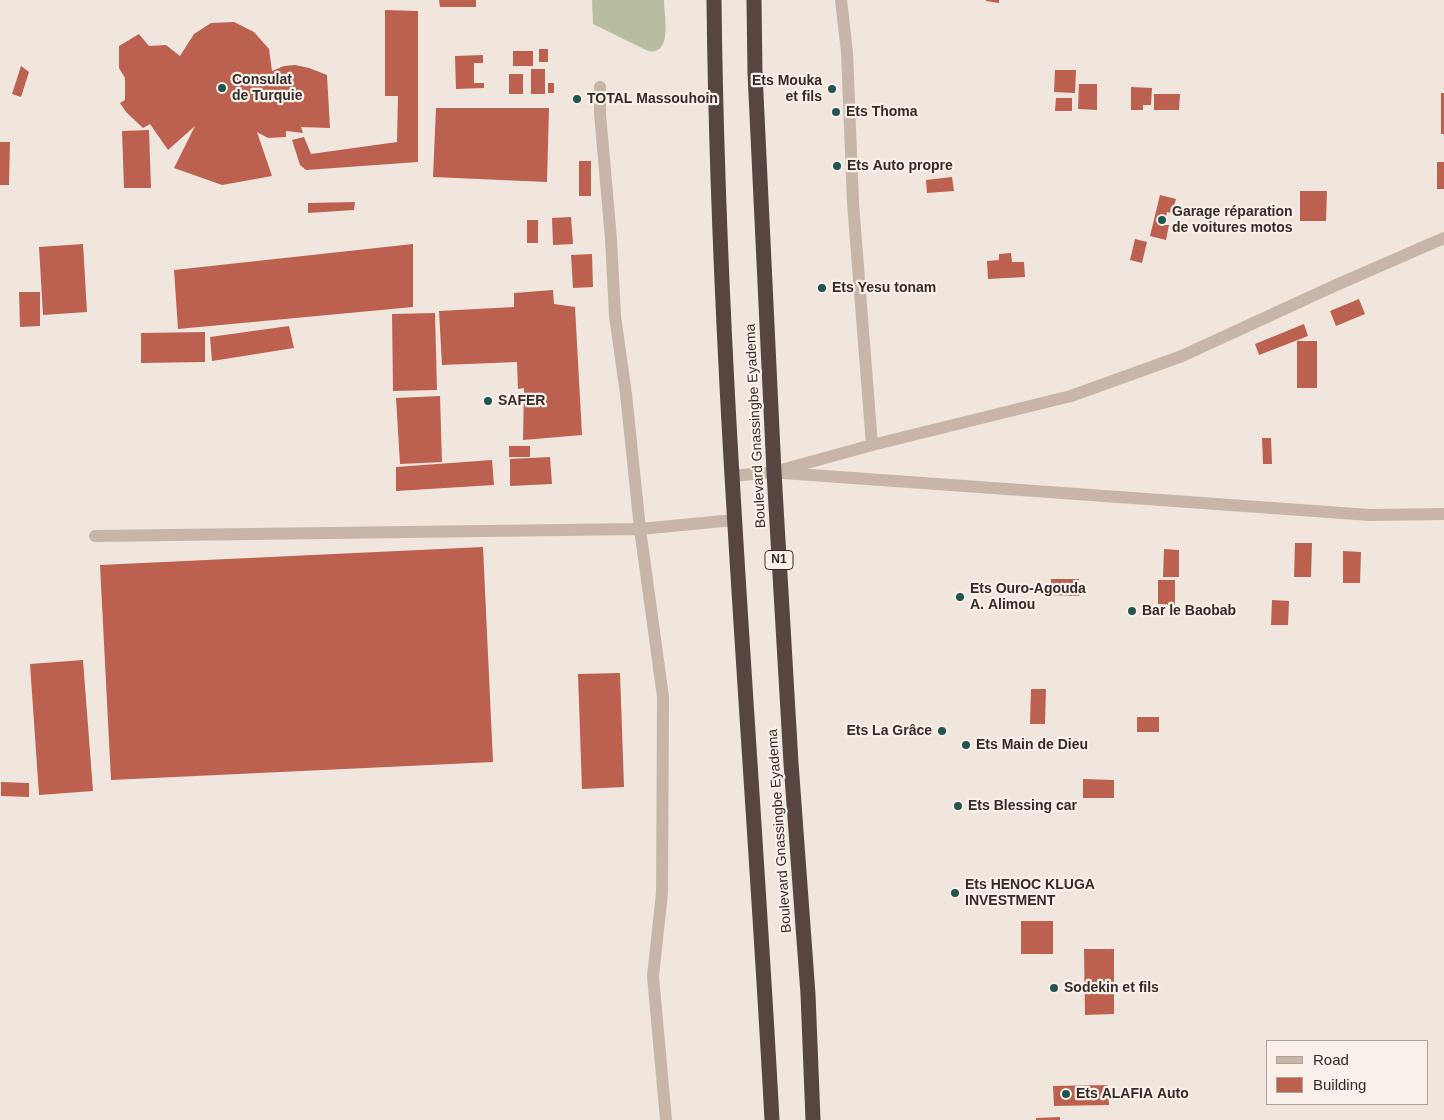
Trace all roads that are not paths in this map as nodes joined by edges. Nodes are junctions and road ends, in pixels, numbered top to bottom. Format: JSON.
{"nodes":[{"id":1,"x":714,"y":0,"type":"edge"},
{"id":2,"x":754,"y":0,"type":"edge"},
{"id":3,"x":841,"y":0,"type":"edge"},
{"id":4,"x":600,"y":87,"type":"dead end"},
{"id":5,"x":1444,"y":238,"type":"edge"},
{"id":6,"x":872,"y":445,"type":"junction"},
{"id":7,"x":774,"y":472,"type":"junction"},
{"id":8,"x":732,"y":476,"type":"junction"},
{"id":9,"x":1444,"y":514,"type":"edge"},
{"id":10,"x":734,"y":520,"type":"junction"},
{"id":11,"x":640,"y":529,"type":"junction"},
{"id":12,"x":95,"y":536,"type":"dead end"},
{"id":13,"x":666,"y":1120,"type":"edge"},
{"id":14,"x":772,"y":1120,"type":"edge"},
{"id":15,"x":813,"y":1120,"type":"edge"}],
"edges":[{"from":1,"to":8,"type":"highway","name":"Boulevard Gnassingbe Eyadema"},
{"from":2,"to":7,"type":"highway","name":"Boulevard Gnassingbe Eyadema","number":"N1"},
{"from":3,"to":6,"type":"street"},
{"from":4,"to":11,"type":"street"},
{"from":5,"to":6,"type":"street"},
{"from":6,"to":7,"type":"street"},
{"from":7,"to":8,"type":"street"},
{"from":7,"to":9,"type":"street"},
{"from":7,"to":15,"type":"highway","name":"Boulevard Gnassingbe Eyadema","number":"N1"},
{"from":8,"to":10,"type":"highway","name":"Boulevard Gnassingbe Eyadema"},
{"from":10,"to":11,"type":"street"},
{"from":10,"to":14,"type":"highway","name":"Boulevard Gnassingbe Eyadema"},
{"from":11,"to":12,"type":"street"},
{"from":11,"to":13,"type":"street"}]}
